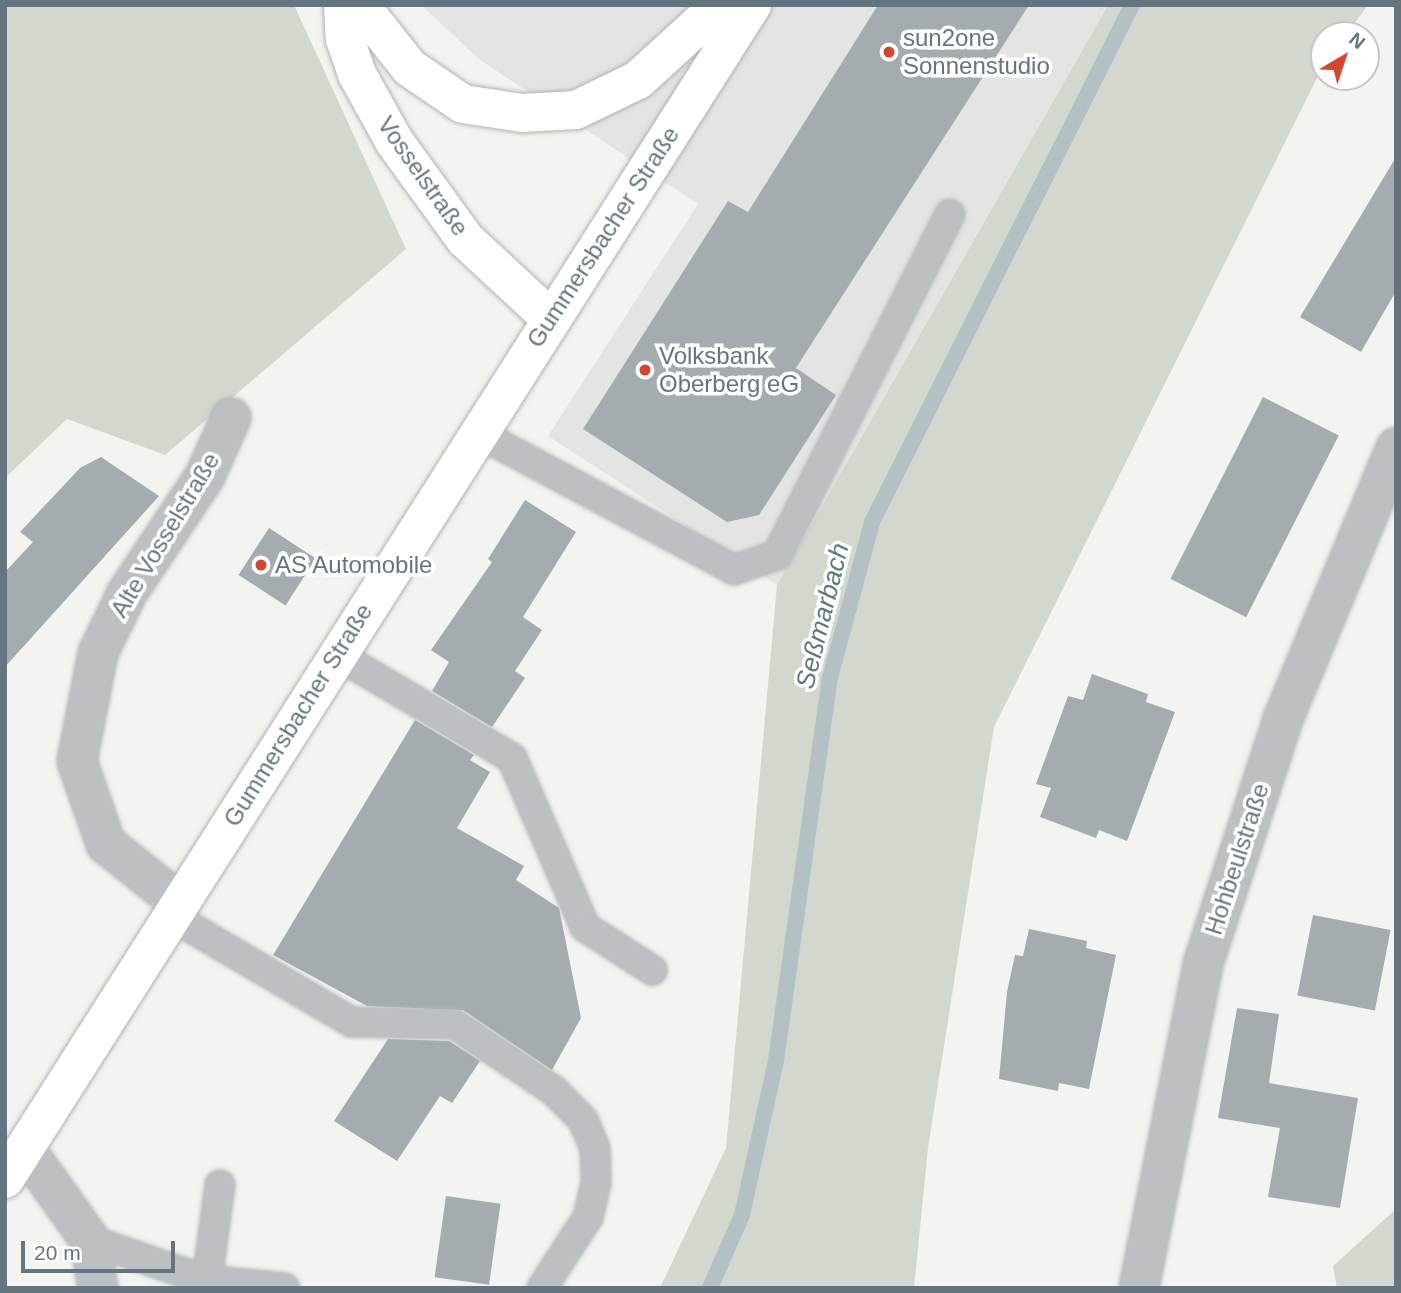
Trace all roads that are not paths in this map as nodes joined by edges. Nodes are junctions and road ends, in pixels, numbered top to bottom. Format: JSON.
{"nodes":[{"id":1,"x":343,"y":5,"type":"edge"},
{"id":2,"x":360,"y":5,"type":"edge"},
{"id":3,"x":720,"y":5,"type":"edge"},
{"id":4,"x":752,"y":5,"type":"edge"},
{"id":5,"x":950,"y":214,"type":"dead end"},
{"id":6,"x":551,"y":319,"type":"junction"},
{"id":7,"x":231,"y":418,"type":"dead end"},
{"id":8,"x":476,"y":432,"type":"junction"},
{"id":9,"x":1396,"y":448,"type":"edge"},
{"id":10,"x":336,"y":654,"type":"junction"},
{"id":11,"x":175,"y":909,"type":"junction"},
{"id":12,"x":652,"y":970,"type":"dead end"},
{"id":13,"x":15,"y":1164,"type":"edge"},
{"id":14,"x":220,"y":1185,"type":"dead end"},
{"id":15,"x":90,"y":1240,"type":"junction"},
{"id":16,"x":206,"y":1284,"type":"edge"},
{"id":17,"x":98,"y":1288,"type":"edge"},
{"id":18,"x":285,"y":1288,"type":"edge"},
{"id":19,"x":542,"y":1288,"type":"edge"},
{"id":20,"x":1139,"y":1288,"type":"edge"}],
"edges":[{"from":1,"to":6,"type":"main road","name":"Vosselstraße"},
{"from":2,"to":3,"type":"main road"},
{"from":4,"to":6,"type":"main road","name":"Gummersbacher Straße"},
{"from":5,"to":8,"type":"lane"},
{"from":6,"to":8,"type":"main road","name":"Gummersbacher Straße"},
{"from":7,"to":11,"type":"street","name":"Alte Vosselstraße"},
{"from":8,"to":10,"type":"main road","name":"Gummersbacher Straße"},
{"from":9,"to":20,"type":"street","name":"Hohbeulstraße"},
{"from":10,"to":11,"type":"main road","name":"Gummersbacher Straße"},
{"from":10,"to":12,"type":"lane"},
{"from":11,"to":13,"type":"main road","name":"Gummersbacher Straße"},
{"from":11,"to":19,"type":"lane"},
{"from":13,"to":15,"type":"street"},
{"from":14,"to":16,"type":"lane"},
{"from":15,"to":16,"type":"lane"},
{"from":15,"to":17,"type":"street"},
{"from":16,"to":18,"type":"lane"}]}
